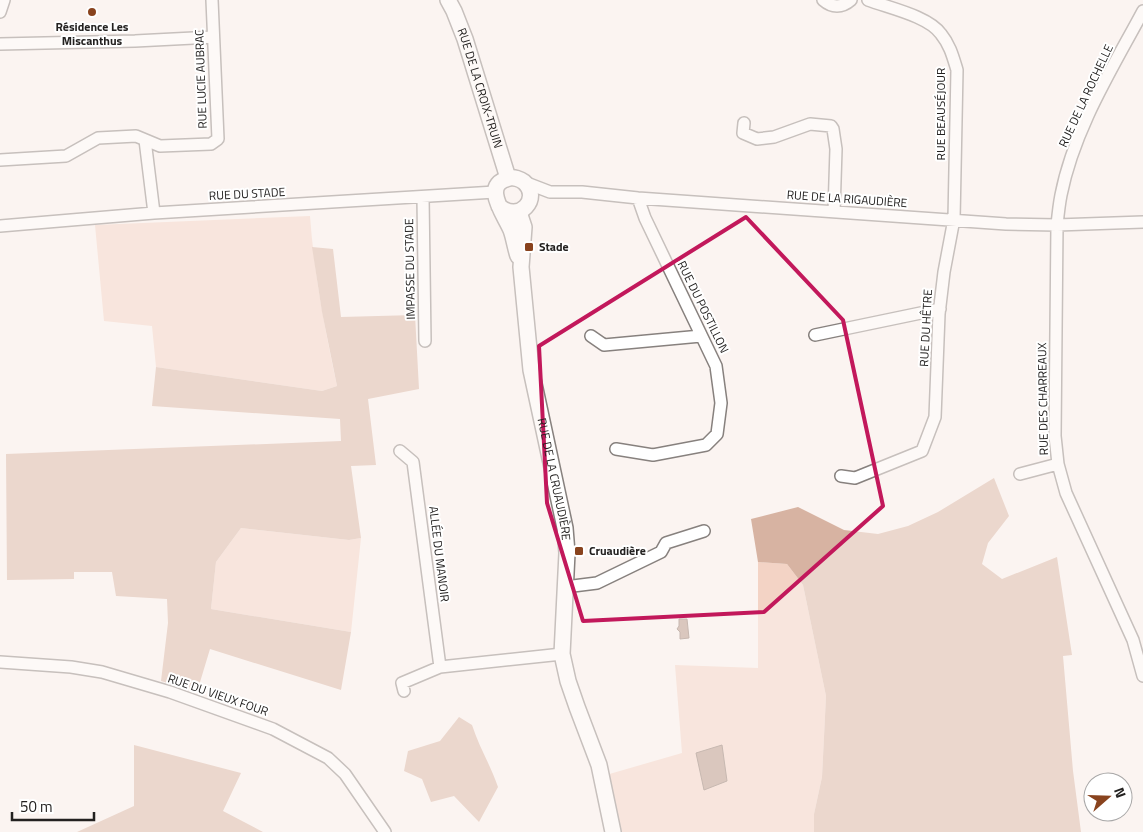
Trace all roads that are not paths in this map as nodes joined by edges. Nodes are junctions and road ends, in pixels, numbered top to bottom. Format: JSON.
{"nodes":[{"id":1,"x":4,"y":0,"type":"edge"},
{"id":2,"x":212,"y":0,"type":"edge"},
{"id":3,"x":448,"y":0,"type":"edge"},
{"id":4,"x":823,"y":0,"type":"edge"},
{"id":5,"x":851,"y":0,"type":"edge"},
{"id":6,"x":868,"y":0,"type":"edge"},
{"id":7,"x":1143,"y":11,"type":"edge"},
{"id":8,"x":0,"y":12,"type":"edge"},
{"id":9,"x":213,"y":37,"type":"junction"},
{"id":10,"x":0,"y":44,"type":"edge"},
{"id":11,"x":744,"y":123,"type":"dead end"},
{"id":12,"x":145,"y":140,"type":"junction"},
{"id":13,"x":0,"y":160,"type":"edge"},
{"id":14,"x":508,"y":178,"type":"junction"},
{"id":15,"x":524,"y":182,"type":"junction"},
{"id":16,"x":550,"y":192,"type":"junction"},
{"id":17,"x":423,"y":196,"type":"junction"},
{"id":18,"x":638,"y":198,"type":"junction"},
{"id":19,"x":497,"y":199,"type":"junction"},
{"id":20,"x":530,"y":200,"type":"junction"},
{"id":21,"x":519,"y":212,"type":"junction"},
{"id":22,"x":834,"y":212,"type":"junction"},
{"id":23,"x":154,"y":213,"type":"junction"},
{"id":24,"x":954,"y":220,"type":"junction"},
{"id":25,"x":1143,"y":222,"type":"edge"},
{"id":26,"x":1057,"y":225,"type":"junction"},
{"id":27,"x":0,"y":226,"type":"edge"},
{"id":28,"x":521,"y":267,"type":"junction"},
{"id":29,"x":940,"y":309,"type":"junction"},
{"id":30,"x":815,"y":335,"type":"dead end"},
{"id":31,"x":591,"y":336,"type":"dead end"},
{"id":32,"x":702,"y":336,"type":"junction"},
{"id":33,"x":425,"y":341,"type":"dead end"},
{"id":34,"x":616,"y":449,"type":"dead end"},
{"id":35,"x":400,"y":451,"type":"dead end"},
{"id":36,"x":1058,"y":464,"type":"junction"},
{"id":37,"x":1020,"y":474,"type":"dead end"},
{"id":38,"x":841,"y":476,"type":"dead end"},
{"id":39,"x":704,"y":531,"type":"dead end"},
{"id":40,"x":565,"y":587,"type":"junction"},
{"id":41,"x":562,"y":654,"type":"junction"},
{"id":42,"x":0,"y":662,"type":"edge"},
{"id":43,"x":440,"y":667,"type":"junction"},
{"id":44,"x":1143,"y":676,"type":"edge"},
{"id":45,"x":404,"y":691,"type":"dead end"},
{"id":46,"x":385,"y":832,"type":"edge"},
{"id":47,"x":613,"y":832,"type":"edge"}],
"edges":[{"from":1,"to":8,"type":"street"},
{"from":2,"to":9,"type":"street","name":"RUE LUCIE AUBRAC"},
{"from":3,"to":14,"type":"main road","name":"RUE DE LA CROIX-TRUIN"},
{"from":4,"to":5,"type":"street"},
{"from":6,"to":24,"type":"street","name":"RUE BEAUSÉJOUR"},
{"from":7,"to":26,"type":"street","name":"RUE DE LA ROCHELLE"},
{"from":9,"to":10,"type":"street"},
{"from":9,"to":12,"type":"street","name":"RUE LUCIE AUBRAC"},
{"from":11,"to":22,"type":"street"},
{"from":12,"to":13,"type":"street","name":"RUE LUCIE AUBRAC"},
{"from":12,"to":23,"type":"street"},
{"from":14,"to":15,"type":"main road"},
{"from":14,"to":19,"type":"main road"},
{"from":15,"to":16,"type":"street","name":"RUE DE LA RIGAUDIÈRE"},
{"from":15,"to":20,"type":"main road"},
{"from":16,"to":18,"type":"street","name":"RUE DE LA RIGAUDIÈRE"},
{"from":16,"to":20,"type":"street","name":"RUE DE LA RIGAUDIÈRE"},
{"from":17,"to":19,"type":"street","name":"RUE DU STADE"},
{"from":17,"to":23,"type":"street","name":"RUE DU STADE"},
{"from":17,"to":33,"type":"street","name":"IMPASSE DU STADE"},
{"from":18,"to":22,"type":"street","name":"RUE DE LA RIGAUDIÈRE"},
{"from":18,"to":32,"type":"street","name":"RUE DU POSTILLON"},
{"from":19,"to":21,"type":"main road"},
{"from":19,"to":28,"type":"main road"},
{"from":20,"to":21,"type":"main road"},
{"from":21,"to":28,"type":"main road","name":"RUE DE LA CRUAUDIÈRE"},
{"from":22,"to":24,"type":"street","name":"RUE DE LA RIGAUDIÈRE"},
{"from":23,"to":27,"type":"street","name":"RUE DU STADE"},
{"from":24,"to":26,"type":"street","name":"RUE DE LA RIGAUDIÈRE"},
{"from":24,"to":29,"type":"street","name":"RUE DU HÊTRE"},
{"from":25,"to":26,"type":"street","name":"RUE DE LA RIGAUDIÈRE"},
{"from":26,"to":36,"type":"street","name":"RUE DES CHARREAUX"},
{"from":28,"to":40,"type":"main road","name":"RUE DE LA CRUAUDIÈRE"},
{"from":29,"to":30,"type":"street"},
{"from":29,"to":38,"type":"street","name":"RUE DU HÊTRE"},
{"from":31,"to":32,"type":"street"},
{"from":32,"to":34,"type":"street","name":"RUE DU POSTILLON"},
{"from":35,"to":43,"type":"street","name":"ALLÉE DU MANOIR"},
{"from":36,"to":37,"type":"street"},
{"from":36,"to":44,"type":"street","name":"RUE DES CHARREAUX"},
{"from":39,"to":40,"type":"street"},
{"from":40,"to":41,"type":"main road","name":"RUE DE LA CRUAUDIÈRE"},
{"from":41,"to":43,"type":"street"},
{"from":41,"to":47,"type":"main road","name":"RUE DE LA CRUAUDIÈRE"},
{"from":42,"to":46,"type":"street","name":"RUE DU VIEUX FOUR"},
{"from":43,"to":45,"type":"street"}]}
